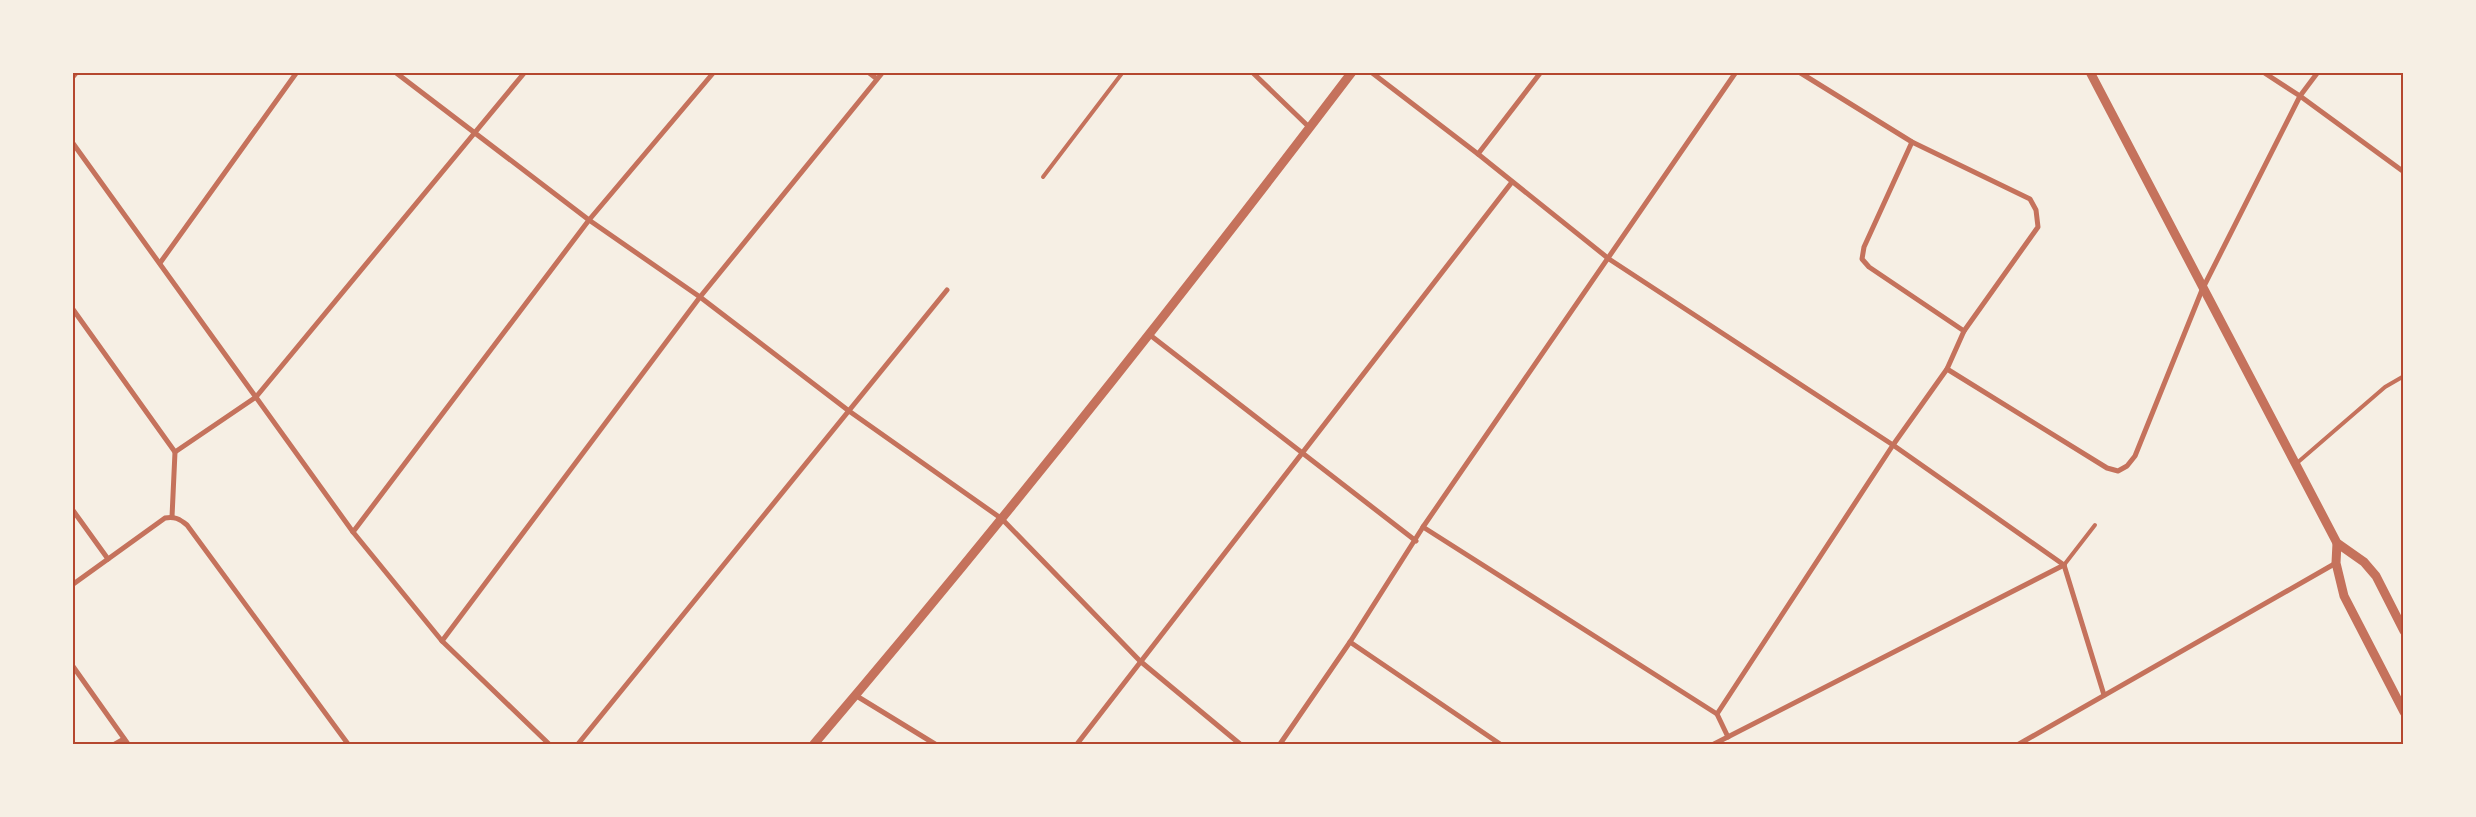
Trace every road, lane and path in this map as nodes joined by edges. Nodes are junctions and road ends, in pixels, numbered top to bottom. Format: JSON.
{"nodes":[{"id":1,"x":77,"y":72,"type":"edge"},
{"id":2,"x":297,"y":72,"type":"edge"},
{"id":3,"x":395,"y":72,"type":"edge"},
{"id":4,"x":525,"y":72,"type":"edge"},
{"id":5,"x":714,"y":72,"type":"edge"},
{"id":6,"x":868,"y":72,"type":"edge"},
{"id":7,"x":883,"y":72,"type":"edge"},
{"id":8,"x":1123,"y":72,"type":"edge"},
{"id":9,"x":1252,"y":72,"type":"edge"},
{"id":10,"x":1352,"y":72,"type":"edge"},
{"id":11,"x":1371,"y":72,"type":"edge"},
{"id":12,"x":1541,"y":72,"type":"edge"},
{"id":13,"x":1736,"y":72,"type":"edge"},
{"id":14,"x":1799,"y":72,"type":"edge"},
{"id":15,"x":2090,"y":72,"type":"edge"},
{"id":16,"x":2263,"y":72,"type":"edge"},
{"id":17,"x":2318,"y":72,"type":"edge"},
{"id":18,"x":72,"y":78,"type":"edge"},
{"id":19,"x":878,"y":79,"type":"junction"},
{"id":20,"x":2300,"y":96,"type":"junction"},
{"id":21,"x":1310,"y":128,"type":"junction"},
{"id":22,"x":475,"y":135,"type":"junction"},
{"id":23,"x":72,"y":142,"type":"edge"},
{"id":24,"x":1912,"y":142,"type":"junction"},
{"id":25,"x":1478,"y":154,"type":"junction"},
{"id":26,"x":2404,"y":172,"type":"edge"},
{"id":27,"x":1043,"y":178,"type":"dead end"},
{"id":28,"x":1512,"y":182,"type":"junction"},
{"id":29,"x":589,"y":220,"type":"junction"},
{"id":30,"x":1608,"y":259,"type":"junction"},
{"id":31,"x":160,"y":263,"type":"junction"},
{"id":32,"x":947,"y":290,"type":"dead end"},
{"id":33,"x":2202,"y":290,"type":"junction"},
{"id":34,"x":700,"y":297,"type":"junction"},
{"id":35,"x":72,"y":308,"type":"edge"},
{"id":36,"x":1964,"y":331,"type":"junction"},
{"id":37,"x":1150,"y":335,"type":"junction"},
{"id":38,"x":1947,"y":369,"type":"junction"},
{"id":39,"x":2404,"y":376,"type":"edge"},
{"id":40,"x":256,"y":397,"type":"junction"},
{"id":41,"x":850,"y":411,"type":"junction"},
{"id":42,"x":1893,"y":445,"type":"junction"},
{"id":43,"x":175,"y":452,"type":"junction"},
{"id":44,"x":1300,"y":454,"type":"junction"},
{"id":45,"x":2295,"y":465,"type":"junction"},
{"id":46,"x":72,"y":510,"type":"edge"},
{"id":47,"x":172,"y":517,"type":"junction"},
{"id":48,"x":1002,"y":519,"type":"junction"},
{"id":49,"x":2095,"y":525,"type":"dead end"},
{"id":50,"x":1424,"y":527,"type":"junction"},
{"id":51,"x":353,"y":532,"type":"junction"},
{"id":52,"x":1416,"y":541,"type":"junction"},
{"id":53,"x":2337,"y":543,"type":"junction"},
{"id":54,"x":108,"y":559,"type":"junction"},
{"id":55,"x":2336,"y":562,"type":"junction"},
{"id":56,"x":2064,"y":565,"type":"junction"},
{"id":57,"x":72,"y":584,"type":"edge"},
{"id":58,"x":2404,"y":631,"type":"edge"},
{"id":59,"x":442,"y":641,"type":"junction"},
{"id":60,"x":1350,"y":642,"type":"junction"},
{"id":61,"x":1140,"y":661,"type":"junction"},
{"id":62,"x":72,"y":665,"type":"edge"},
{"id":63,"x":855,"y":695,"type":"junction"},
{"id":64,"x":2104,"y":695,"type":"junction"},
{"id":65,"x":2404,"y":712,"type":"edge"},
{"id":66,"x":1717,"y":714,"type":"junction"},
{"id":67,"x":1728,"y":737,"type":"junction"},
{"id":68,"x":124,"y":738,"type":"junction"},
{"id":69,"x":115,"y":744,"type":"edge"},
{"id":70,"x":128,"y":744,"type":"edge"},
{"id":71,"x":348,"y":744,"type":"edge"},
{"id":72,"x":549,"y":744,"type":"edge"},
{"id":73,"x":578,"y":744,"type":"edge"},
{"id":74,"x":814,"y":744,"type":"edge"},
{"id":75,"x":935,"y":744,"type":"edge"},
{"id":76,"x":1077,"y":744,"type":"edge"},
{"id":77,"x":1240,"y":744,"type":"edge"},
{"id":78,"x":1280,"y":744,"type":"edge"},
{"id":79,"x":1500,"y":744,"type":"edge"},
{"id":80,"x":1714,"y":744,"type":"edge"},
{"id":81,"x":2019,"y":744,"type":"edge"}],
"edges":[{"from":1,"to":18,"type":"street"},
{"from":2,"to":31,"type":"street"},
{"from":3,"to":22,"type":"street"},
{"from":4,"to":22,"type":"street"},
{"from":5,"to":29,"type":"street"},
{"from":6,"to":19,"type":"street"},
{"from":7,"to":19,"type":"street"},
{"from":8,"to":27,"type":"lane"},
{"from":9,"to":21,"type":"street"},
{"from":10,"to":21,"type":"street"},
{"from":11,"to":25,"type":"street"},
{"from":12,"to":25,"type":"street"},
{"from":13,"to":30,"type":"street"},
{"from":14,"to":24,"type":"street"},
{"from":15,"to":33,"type":"street"},
{"from":16,"to":20,"type":"street"},
{"from":17,"to":20,"type":"street"},
{"from":19,"to":34,"type":"street"},
{"from":20,"to":26,"type":"street"},
{"from":20,"to":33,"type":"street"},
{"from":21,"to":37,"type":"street"},
{"from":22,"to":29,"type":"street"},
{"from":22,"to":40,"type":"street"},
{"from":23,"to":31,"type":"street"},
{"from":24,"to":36,"type":"street"},
{"from":24,"to":36,"type":"street"},
{"from":25,"to":28,"type":"street"},
{"from":28,"to":30,"type":"street"},
{"from":28,"to":44,"type":"street"},
{"from":29,"to":34,"type":"street"},
{"from":29,"to":51,"type":"street"},
{"from":30,"to":42,"type":"street"},
{"from":30,"to":50,"type":"street"},
{"from":31,"to":40,"type":"street"},
{"from":32,"to":41,"type":"street"},
{"from":33,"to":38,"type":"street"},
{"from":33,"to":45,"type":"street"},
{"from":34,"to":41,"type":"street"},
{"from":34,"to":59,"type":"street"},
{"from":35,"to":43,"type":"street"},
{"from":36,"to":38,"type":"street"},
{"from":37,"to":44,"type":"street"},
{"from":37,"to":48,"type":"street"},
{"from":38,"to":42,"type":"street"},
{"from":39,"to":45,"type":"lane"},
{"from":40,"to":43,"type":"street"},
{"from":40,"to":51,"type":"street"},
{"from":41,"to":48,"type":"street"},
{"from":41,"to":73,"type":"street"},
{"from":42,"to":56,"type":"street"},
{"from":42,"to":66,"type":"street"},
{"from":43,"to":47,"type":"street"},
{"from":44,"to":52,"type":"street"},
{"from":44,"to":61,"type":"street"},
{"from":45,"to":53,"type":"street"},
{"from":46,"to":54,"type":"street"},
{"from":47,"to":54,"type":"street"},
{"from":47,"to":71,"type":"street"},
{"from":48,"to":61,"type":"street"},
{"from":48,"to":63,"type":"street"},
{"from":49,"to":56,"type":"lane"},
{"from":50,"to":52,"type":"street"},
{"from":50,"to":66,"type":"street"},
{"from":51,"to":59,"type":"street"},
{"from":52,"to":60,"type":"street"},
{"from":53,"to":55,"type":"street"},
{"from":53,"to":58,"type":"street"},
{"from":54,"to":57,"type":"street"},
{"from":55,"to":64,"type":"street"},
{"from":55,"to":65,"type":"street"},
{"from":56,"to":64,"type":"street"},
{"from":56,"to":67,"type":"street"},
{"from":59,"to":72,"type":"street"},
{"from":60,"to":78,"type":"street"},
{"from":60,"to":79,"type":"street"},
{"from":61,"to":76,"type":"street"},
{"from":61,"to":77,"type":"street"},
{"from":62,"to":68,"type":"street"},
{"from":63,"to":74,"type":"street"},
{"from":63,"to":75,"type":"street"},
{"from":64,"to":81,"type":"street"},
{"from":66,"to":67,"type":"street"},
{"from":67,"to":80,"type":"street"},
{"from":68,"to":69,"type":"street"},
{"from":68,"to":70,"type":"street"}]}
